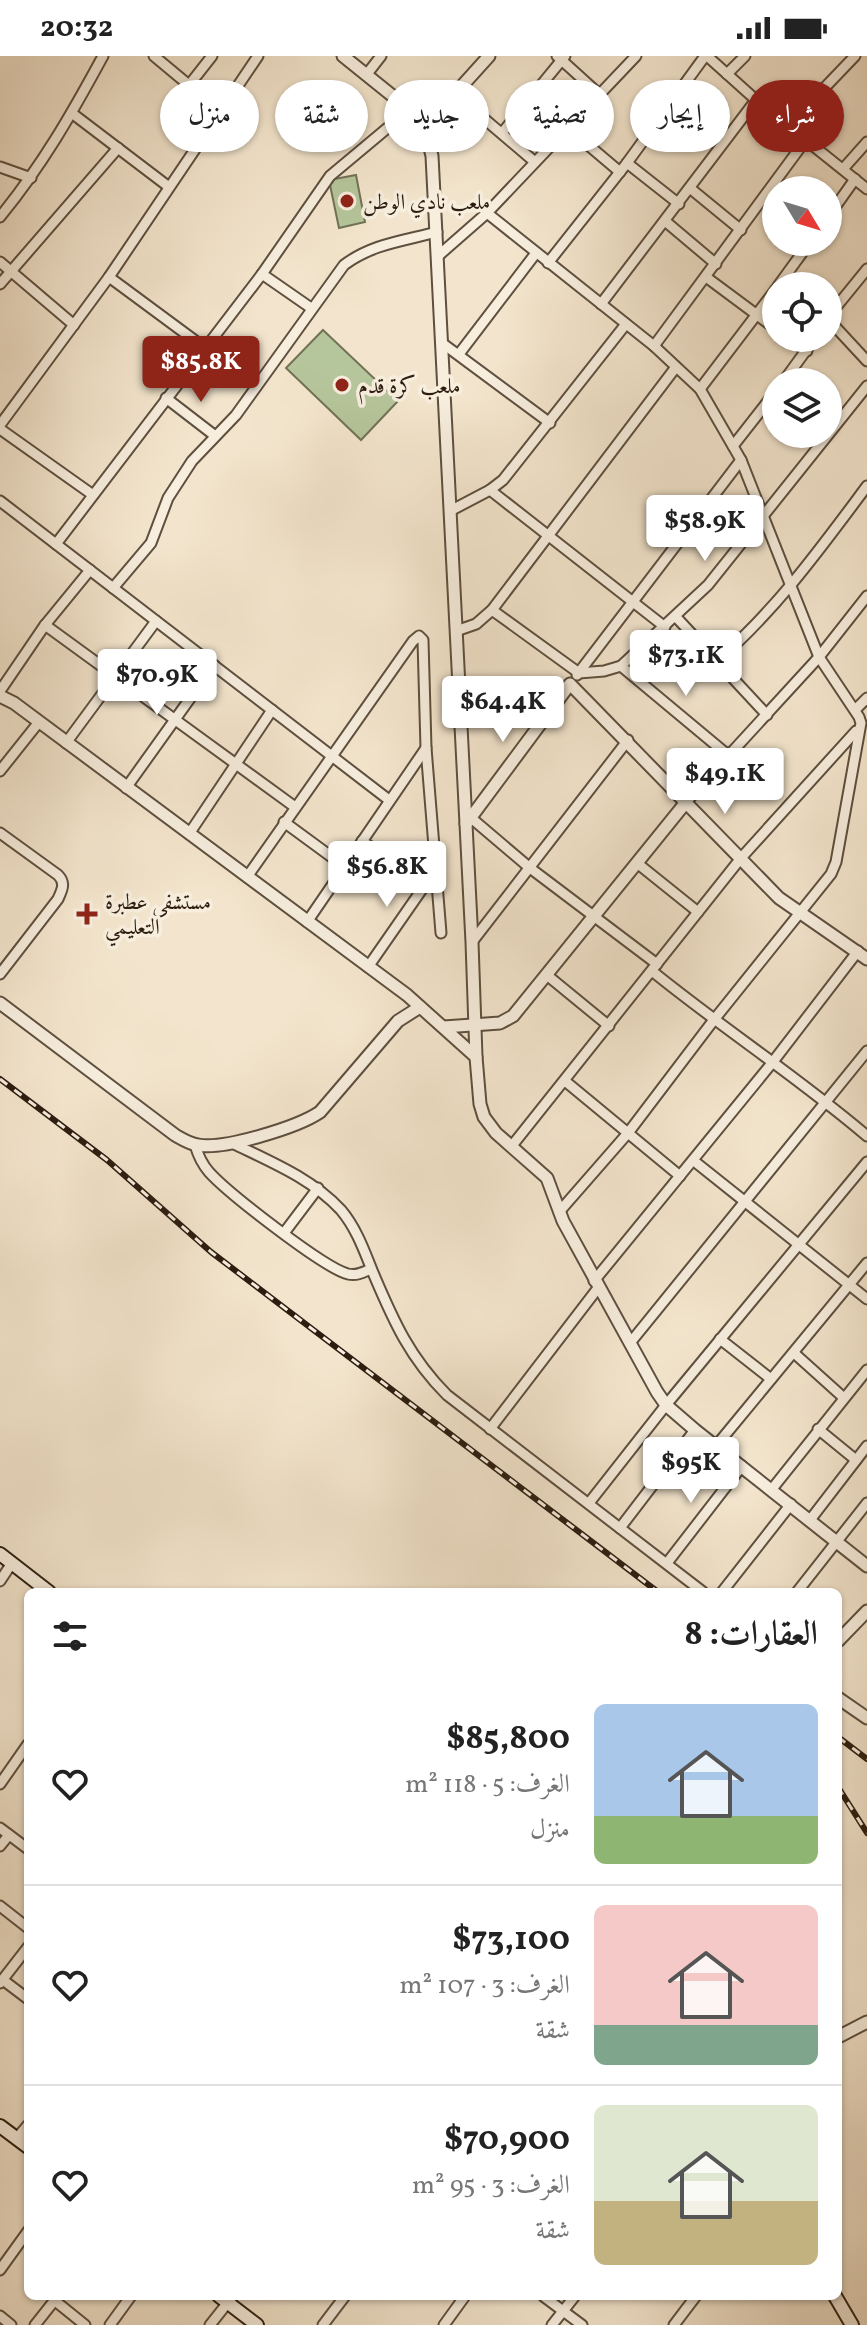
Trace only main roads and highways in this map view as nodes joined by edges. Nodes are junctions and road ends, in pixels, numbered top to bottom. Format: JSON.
{"nodes":[{"id":1,"x":0,"y":1554,"type":"edge"},
{"id":2,"x":44,"y":1588,"type":"edge"},
{"id":3,"x":0,"y":2126,"type":"edge"},
{"id":4,"x":24,"y":2144,"type":"edge"},
{"id":5,"x":228,"y":2300,"type":"edge"},
{"id":6,"x":837,"y":2300,"type":"edge"},
{"id":7,"x":257,"y":2325,"type":"edge"},
{"id":8,"x":852,"y":2325,"type":"edge"}],
"edges":[{"from":1,"to":2,"type":"main road"},
{"from":3,"to":4,"type":"main road"},
{"from":5,"to":7,"type":"main road"},
{"from":6,"to":8,"type":"main road"}]}
